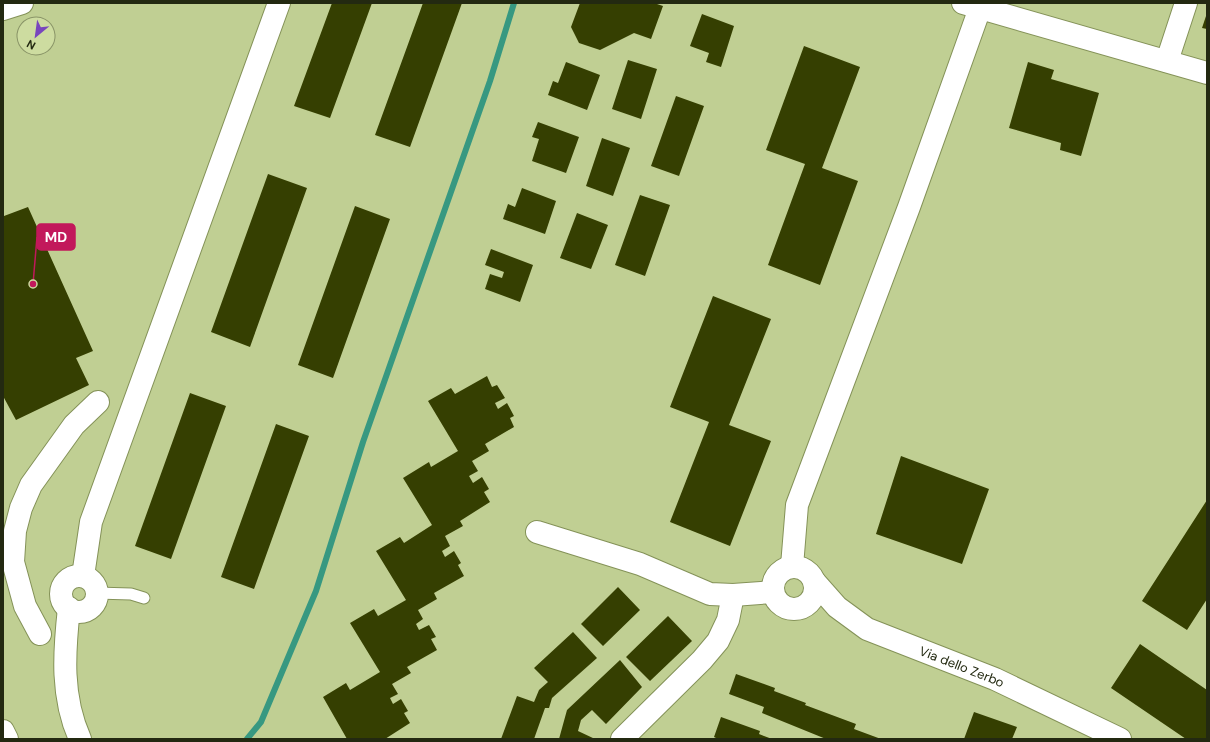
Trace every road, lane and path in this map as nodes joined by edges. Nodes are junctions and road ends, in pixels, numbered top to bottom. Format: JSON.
{"nodes":[{"id":1,"x":22,"y":3,"type":"edge"},
{"id":2,"x":278,"y":3,"type":"edge"},
{"id":3,"x":1186,"y":3,"type":"edge"},
{"id":4,"x":970,"y":5,"type":"edge"},
{"id":5,"x":3,"y":10,"type":"edge"},
{"id":6,"x":1168,"y":61,"type":"junction"},
{"id":7,"x":1207,"y":72,"type":"edge"},
{"id":8,"x":98,"y":402,"type":"dead end"},
{"id":9,"x":537,"y":532,"type":"dead end"},
{"id":10,"x":792,"y":566,"type":"junction"},
{"id":11,"x":814,"y":581,"type":"junction"},
{"id":12,"x":90,"y":584,"type":"junction"},
{"id":13,"x":773,"y":592,"type":"junction"},
{"id":14,"x":733,"y":595,"type":"junction"},
{"id":15,"x":144,"y":598,"type":"dead end"},
{"id":16,"x":69,"y":608,"type":"junction"},
{"id":17,"x":40,"y":634,"type":"dead end"},
{"id":18,"x":3,"y":731,"type":"edge"},
{"id":19,"x":8,"y":739,"type":"edge"},
{"id":20,"x":80,"y":739,"type":"edge"},
{"id":21,"x":622,"y":739,"type":"edge"},
{"id":22,"x":1120,"y":739,"type":"edge"}],
"edges":[{"from":1,"to":5,"type":"main road"},
{"from":2,"to":12,"type":"main road"},
{"from":3,"to":6,"type":"main road"},
{"from":4,"to":6,"type":"main road"},
{"from":4,"to":10,"type":"main road"},
{"from":6,"to":7,"type":"main road"},
{"from":8,"to":17,"type":"main road"},
{"from":9,"to":14,"type":"main road"},
{"from":10,"to":11,"type":"main road"},
{"from":10,"to":13,"type":"main road"},
{"from":11,"to":13,"type":"main road"},
{"from":11,"to":22,"type":"main road","name":"Via dello Zerbo"},
{"from":12,"to":15,"type":"lane"},
{"from":12,"to":16,"type":"main road"},
{"from":12,"to":16,"type":"main road"},
{"from":13,"to":14,"type":"main road"},
{"from":14,"to":21,"type":"main road"},
{"from":16,"to":20,"type":"main road"},
{"from":18,"to":19,"type":"main road"}]}
